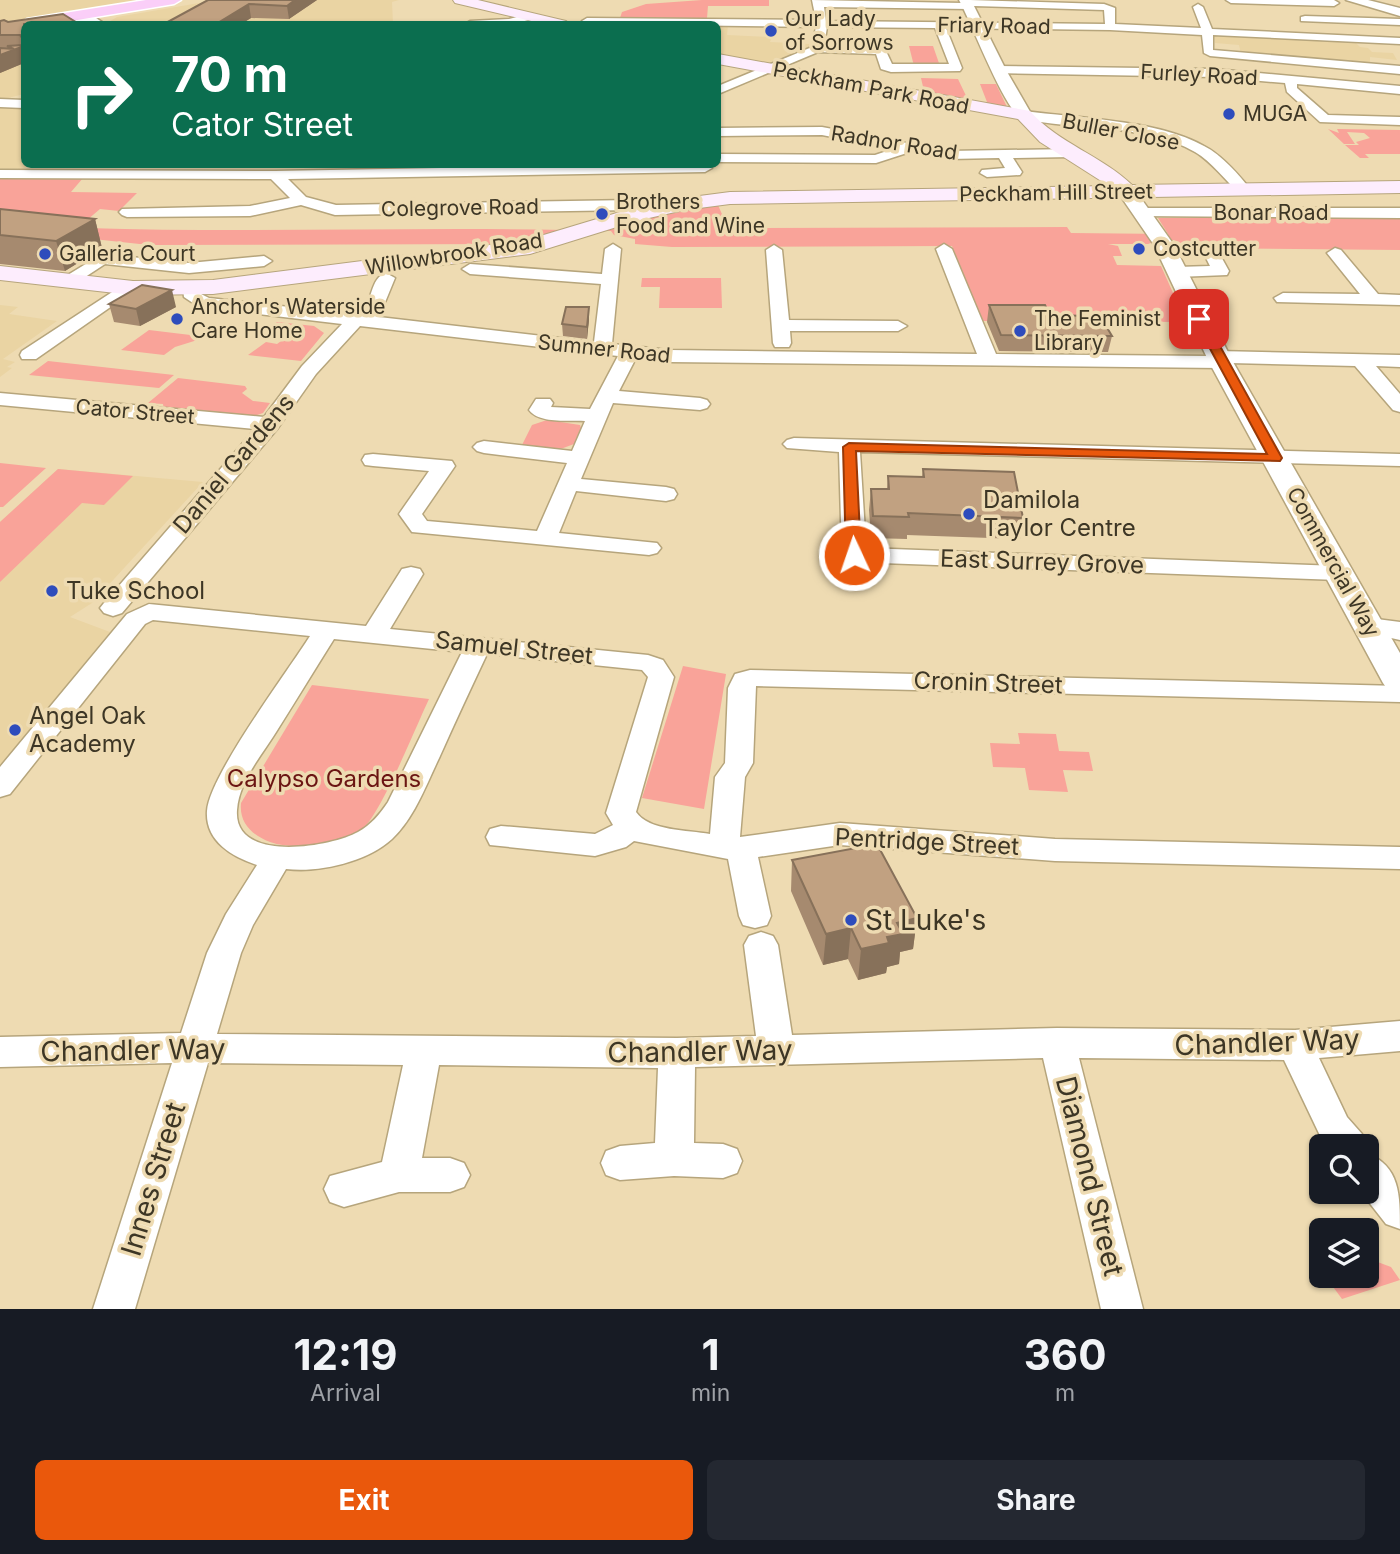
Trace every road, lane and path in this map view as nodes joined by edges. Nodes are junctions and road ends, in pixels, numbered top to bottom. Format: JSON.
{"nodes":[{"id":1,"x":460,"y":0,"type":"edge"},
{"id":2,"x":1231,"y":0,"type":"edge"},
{"id":3,"x":180,"y":1,"type":"edge"},
{"id":4,"x":817,"y":2,"type":"edge"},
{"id":5,"x":1357,"y":2,"type":"edge"},
{"id":6,"x":967,"y":3,"type":"edge"},
{"id":7,"x":1198,"y":7,"type":"edge"},
{"id":8,"x":1400,"y":12,"type":"edge"},
{"id":9,"x":1216,"y":16,"type":"dead end"},
{"id":10,"x":529,"y":17,"type":"junction"},
{"id":11,"x":1298,"y":19,"type":"dead end"},
{"id":12,"x":85,"y":21,"type":"edge"},
{"id":13,"x":513,"y":21,"type":"edge"},
{"id":14,"x":547,"y":21,"type":"edge"},
{"id":15,"x":721,"y":22,"type":"edge"},
{"id":16,"x":1400,"y":22,"type":"edge"},
{"id":17,"x":821,"y":23,"type":"junction"},
{"id":18,"x":939,"y":25,"type":"junction"},
{"id":19,"x":979,"y":25,"type":"junction"},
{"id":20,"x":1086,"y":27,"type":"junction"},
{"id":21,"x":1110,"y":27,"type":"junction"},
{"id":22,"x":1093,"y":38,"type":"dead end"},
{"id":23,"x":1158,"y":40,"type":"dead end"},
{"id":24,"x":1400,"y":41,"type":"edge"},
{"id":25,"x":1208,"y":43,"type":"junction"},
{"id":26,"x":816,"y":49,"type":"junction"},
{"id":27,"x":721,"y":61,"type":"edge"},
{"id":28,"x":956,"y":68,"type":"junction"},
{"id":29,"x":771,"y":69,"type":"junction"},
{"id":30,"x":970,"y":69,"type":"dead end"},
{"id":31,"x":998,"y":70,"type":"junction"},
{"id":32,"x":1400,"y":70,"type":"edge"},
{"id":33,"x":1214,"y":73,"type":"junction"},
{"id":34,"x":1291,"y":80,"type":"junction"},
{"id":35,"x":721,"y":89,"type":"edge"},
{"id":36,"x":1400,"y":90,"type":"edge"},
{"id":37,"x":0,"y":103,"type":"edge"},
{"id":38,"x":21,"y":103,"type":"edge"},
{"id":39,"x":1024,"y":115,"type":"junction"},
{"id":40,"x":1400,"y":121,"type":"edge"},
{"id":41,"x":721,"y":132,"type":"edge"},
{"id":42,"x":908,"y":147,"type":"junction"},
{"id":43,"x":1071,"y":153,"type":"junction"},
{"id":44,"x":1003,"y":154,"type":"junction"},
{"id":45,"x":773,"y":157,"type":"joint"},
{"id":46,"x":721,"y":162,"type":"edge"},
{"id":47,"x":523,"y":168,"type":"edge"},
{"id":48,"x":709,"y":168,"type":"edge"},
{"id":49,"x":267,"y":171,"type":"edge"},
{"id":50,"x":987,"y":173,"type":"dead end"},
{"id":51,"x":0,"y":174,"type":"edge"},
{"id":52,"x":216,"y":175,"type":"junction"},
{"id":53,"x":1400,"y":187,"type":"edge"},
{"id":54,"x":1244,"y":190,"type":"junction"},
{"id":55,"x":1126,"y":191,"type":"junction"},
{"id":56,"x":711,"y":200,"type":"junction"},
{"id":57,"x":301,"y":201,"type":"junction"},
{"id":58,"x":656,"y":209,"type":"junction"},
{"id":59,"x":192,"y":211,"type":"junction"},
{"id":60,"x":127,"y":212,"type":"dead end"},
{"id":61,"x":1142,"y":213,"type":"junction"},
{"id":62,"x":1400,"y":213,"type":"edge"},
{"id":63,"x":613,"y":249,"type":"dead end"},
{"id":64,"x":774,"y":250,"type":"dead end"},
{"id":65,"x":944,"y":250,"type":"dead end"},
{"id":66,"x":1335,"y":253,"type":"dead end"},
{"id":67,"x":264,"y":261,"type":"dead end"},
{"id":68,"x":470,"y":269,"type":"dead end"},
{"id":69,"x":1177,"y":272,"type":"junction"},
{"id":70,"x":1,"y":274,"type":"edge"},
{"id":71,"x":386,"y":278,"type":"dead end"},
{"id":72,"x":610,"y":280,"type":"junction"},
{"id":73,"x":67,"y":281,"type":"junction"},
{"id":74,"x":126,"y":288,"type":"junction"},
{"id":75,"x":192,"y":289,"type":"junction"},
{"id":76,"x":1225,"y":291,"type":"dead end"},
{"id":77,"x":1283,"y":298,"type":"dead end"},
{"id":78,"x":1373,"y":299,"type":"junction"},
{"id":79,"x":1400,"y":300,"type":"edge"},
{"id":80,"x":359,"y":322,"type":"junction"},
{"id":81,"x":781,"y":325,"type":"junction"},
{"id":82,"x":898,"y":326,"type":"dead end"},
{"id":83,"x":602,"y":350,"type":"junction"},
{"id":84,"x":629,"y":353,"type":"junction"},
{"id":85,"x":29,"y":355,"type":"dead end"},
{"id":86,"x":784,"y":359,"type":"junction"},
{"id":87,"x":989,"y":360,"type":"junction"},
{"id":88,"x":1360,"y":360,"type":"junction"},
{"id":89,"x":1215,"y":361,"type":"junction"},
{"id":90,"x":1400,"y":361,"type":"edge"},
{"id":91,"x":0,"y":399,"type":"edge"},
{"id":92,"x":543,"y":403,"type":"dead end"},
{"id":93,"x":700,"y":404,"type":"dead end"},
{"id":94,"x":1400,"y":405,"type":"edge"},
{"id":95,"x":602,"y":406,"type":"junction"},
{"id":96,"x":271,"y":424,"type":"junction"},
{"id":97,"x":794,"y":444,"type":"dead end"},
{"id":98,"x":484,"y":447,"type":"dead end"},
{"id":99,"x":849,"y":447,"type":"junction"},
{"id":100,"x":580,"y":458,"type":"junction"},
{"id":101,"x":1275,"y":458,"type":"junction"},
{"id":102,"x":373,"y":460,"type":"dead end"},
{"id":103,"x":1400,"y":460,"type":"edge"},
{"id":104,"x":569,"y":484,"type":"junction"},
{"id":105,"x":666,"y":494,"type":"dead end"},
{"id":106,"x":545,"y":538,"type":"junction"},
{"id":107,"x":649,"y":548,"type":"dead end"},
{"id":108,"x":1338,"y":573,"type":"junction"},
{"id":109,"x":411,"y":574,"type":"dead end"},
{"id":110,"x":113,"y":608,"type":"dead end"},
{"id":111,"x":1389,"y":627,"type":"edge"},
{"id":112,"x":327,"y":629,"type":"junction"},
{"id":113,"x":373,"y":634,"type":"junction"},
{"id":114,"x":478,"y":645,"type":"junction"},
{"id":115,"x":1400,"y":683,"type":"edge"},
{"id":116,"x":1400,"y":694,"type":"edge"},
{"id":117,"x":0,"y":787,"type":"edge"},
{"id":118,"x":631,"y":828,"type":"junction"},
{"id":119,"x":501,"y":837,"type":"dead end"},
{"id":120,"x":732,"y":846,"type":"junction"},
{"id":121,"x":1400,"y":858,"type":"edge"},
{"id":122,"x":276,"y":860,"type":"junction"},
{"id":123,"x":1400,"y":1036,"type":"edge"},
{"id":124,"x":1058,"y":1043,"type":"junction"},
{"id":125,"x":1295,"y":1045,"type":"junction"},
{"id":126,"x":193,"y":1049,"type":"junction"},
{"id":127,"x":424,"y":1051,"type":"junction"},
{"id":128,"x":776,"y":1051,"type":"junction"},
{"id":129,"x":0,"y":1052,"type":"edge"},
{"id":130,"x":677,"y":1053,"type":"junction"},
{"id":131,"x":1338,"y":1134,"type":"edge"},
{"id":132,"x":674,"y":1159,"type":"junction"},
{"id":133,"x":723,"y":1161,"type":"dead end"},
{"id":134,"x":620,"y":1163,"type":"dead end"},
{"id":135,"x":399,"y":1175,"type":"junction"},
{"id":136,"x":450,"y":1175,"type":"dead end"},
{"id":137,"x":1379,"y":1185,"type":"edge"},
{"id":138,"x":345,"y":1189,"type":"dead end"},
{"id":139,"x":1400,"y":1211,"type":"edge"},
{"id":140,"x":114,"y":1309,"type":"edge"},
{"id":141,"x":1122,"y":1309,"type":"edge"}],
"edges":[{"from":1,"to":10,"type":"main road"},
{"from":2,"to":5,"type":"street"},
{"from":3,"to":12,"type":"highway"},
{"from":4,"to":6,"type":"street"},
{"from":4,"to":17,"type":"street"},
{"from":5,"to":8,"type":"street"},
{"from":6,"to":19,"type":"street","name":"Commercial Way"},
{"from":6,"to":21,"type":"street"},
{"from":7,"to":9,"type":"street"},
{"from":7,"to":25,"type":"street"},
{"from":10,"to":13,"type":"street"},
{"from":10,"to":14,"type":"main road"},
{"from":11,"to":16,"type":"street"},
{"from":15,"to":17,"type":"street","name":"Friary Road"},
{"from":17,"to":18,"type":"street","name":"Friary Road"},
{"from":17,"to":26,"type":"street"},
{"from":18,"to":19,"type":"street","name":"Friary Road"},
{"from":18,"to":28,"type":"street"},
{"from":19,"to":20,"type":"street","name":"Friary Road"},
{"from":19,"to":31,"type":"street","name":"Commercial Way"},
{"from":20,"to":21,"type":"street","name":"Friary Road"},
{"from":20,"to":22,"type":"street"},
{"from":21,"to":25,"type":"street","name":"Friary Road"},
{"from":23,"to":25,"type":"street"},
{"from":24,"to":25,"type":"street","name":"Friary Road"},
{"from":25,"to":32,"type":"street"},
{"from":25,"to":33,"type":"street"},
{"from":26,"to":28,"type":"street"},
{"from":26,"to":29,"type":"street"},
{"from":27,"to":29,"type":"main road","name":"Peckham Park Road"},
{"from":28,"to":30,"type":"street"},
{"from":29,"to":35,"type":"street"},
{"from":29,"to":39,"type":"main road","name":"Peckham Park Road"},
{"from":31,"to":33,"type":"street","name":"Furley Road"},
{"from":31,"to":39,"type":"street","name":"Commercial Way"},
{"from":33,"to":34,"type":"street","name":"Furley Road"},
{"from":34,"to":36,"type":"street","name":"Furley Road"},
{"from":34,"to":40,"type":"street"},
{"from":37,"to":38,"type":"street"},
{"from":39,"to":43,"type":"main road","name":"Commercial Way"},
{"from":39,"to":54,"type":"street","name":"Buller Close"},
{"from":41,"to":42,"type":"street","name":"Radnor Road"},
{"from":42,"to":44,"type":"street","name":"Radnor Road"},
{"from":42,"to":45,"type":"street"},
{"from":43,"to":44,"type":"street","name":"Radnor Road"},
{"from":43,"to":55,"type":"main road","name":"Commercial Way"},
{"from":44,"to":50,"type":"street"},
{"from":45,"to":46,"type":"street"},
{"from":47,"to":49,"type":"street"},
{"from":48,"to":56,"type":"street"},
{"from":49,"to":52,"type":"street"},
{"from":49,"to":57,"type":"street"},
{"from":51,"to":52,"type":"street"},
{"from":52,"to":59,"type":"street"},
{"from":53,"to":54,"type":"main road","name":"Peckham Hill Street"},
{"from":54,"to":55,"type":"main road","name":"Peckham Hill Street"},
{"from":55,"to":56,"type":"main road","name":"Peckham Hill Street"},
{"from":55,"to":61,"type":"street","name":"Commercial Way"},
{"from":56,"to":58,"type":"main road","name":"Willowbrook Road"},
{"from":57,"to":58,"type":"street","name":"Colegrove Road"},
{"from":57,"to":59,"type":"street"},
{"from":58,"to":75,"type":"main road","name":"Willowbrook Road"},
{"from":59,"to":60,"type":"street"},
{"from":61,"to":62,"type":"street","name":"Bonar Road"},
{"from":61,"to":69,"type":"street","name":"Commercial Way"},
{"from":63,"to":72,"type":"street"},
{"from":64,"to":81,"type":"street"},
{"from":65,"to":87,"type":"street"},
{"from":66,"to":78,"type":"street"},
{"from":67,"to":73,"type":"street"},
{"from":68,"to":72,"type":"street"},
{"from":69,"to":76,"type":"street"},
{"from":69,"to":89,"type":"street","name":"Commercial Way"},
{"from":70,"to":73,"type":"main road","name":"Sumner Road"},
{"from":71,"to":80,"type":"street"},
{"from":72,"to":83,"type":"street"},
{"from":73,"to":74,"type":"main road","name":"Sumner Road"},
{"from":74,"to":75,"type":"main road","name":"Sumner Road"},
{"from":74,"to":85,"type":"street"},
{"from":75,"to":80,"type":"street","name":"Sumner Road"},
{"from":77,"to":78,"type":"street"},
{"from":78,"to":79,"type":"street"},
{"from":80,"to":83,"type":"street","name":"Sumner Road"},
{"from":80,"to":96,"type":"street","name":"Daniel Gardens"},
{"from":81,"to":82,"type":"street"},
{"from":81,"to":86,"type":"street"},
{"from":83,"to":84,"type":"street","name":"Sumner Road"},
{"from":84,"to":86,"type":"street","name":"Sumner Road"},
{"from":84,"to":95,"type":"street"},
{"from":86,"to":87,"type":"street","name":"Sumner Road"},
{"from":87,"to":89,"type":"street","name":"Sumner Road"},
{"from":88,"to":89,"type":"street","name":"Sumner Road"},
{"from":88,"to":90,"type":"street","name":"Sumner Road"},
{"from":88,"to":94,"type":"street"},
{"from":89,"to":101,"type":"street","name":"Commercial Way"},
{"from":91,"to":96,"type":"street","name":"Cator Street"},
{"from":92,"to":95,"type":"street"},
{"from":93,"to":95,"type":"street"},
{"from":95,"to":100,"type":"street"},
{"from":96,"to":110,"type":"street","name":"Daniel Gardens"},
{"from":97,"to":99,"type":"street"},
{"from":98,"to":100,"type":"street"},
{"from":99,"to":101,"type":"street"},
{"from":99,"to":108,"type":"street","name":"East Surrey Grove"},
{"from":100,"to":104,"type":"street"},
{"from":101,"to":103,"type":"street"},
{"from":101,"to":108,"type":"street","name":"Commercial Way"},
{"from":102,"to":106,"type":"street"},
{"from":104,"to":105,"type":"street"},
{"from":104,"to":106,"type":"street"},
{"from":106,"to":107,"type":"street"},
{"from":108,"to":111,"type":"street","name":"Commercial Way"},
{"from":109,"to":113,"type":"street"},
{"from":111,"to":115,"type":"street","name":"Commercial Way"},
{"from":112,"to":113,"type":"street","name":"Samuel Street"},
{"from":112,"to":117,"type":"street","name":"Samuel Street"},
{"from":112,"to":122,"type":"street"},
{"from":113,"to":114,"type":"street","name":"Samuel Street"},
{"from":114,"to":118,"type":"street","name":"Samuel Street"},
{"from":114,"to":122,"type":"street"},
{"from":116,"to":120,"type":"street","name":"Cronin Street"},
{"from":118,"to":119,"type":"street"},
{"from":118,"to":120,"type":"street","name":"Pentridge Street"},
{"from":120,"to":121,"type":"street","name":"Pentridge Street"},
{"from":120,"to":128,"type":"street"},
{"from":122,"to":126,"type":"street","name":"Innes Street"},
{"from":123,"to":125,"type":"street","name":"Chandler Way"},
{"from":124,"to":125,"type":"street","name":"Chandler Way"},
{"from":124,"to":128,"type":"street","name":"Chandler Way"},
{"from":124,"to":141,"type":"street","name":"Diamond Street"},
{"from":125,"to":131,"type":"street"},
{"from":126,"to":127,"type":"street","name":"Chandler Way"},
{"from":126,"to":129,"type":"street","name":"Chandler Way"},
{"from":126,"to":140,"type":"street","name":"Innes Street"},
{"from":127,"to":130,"type":"street","name":"Chandler Way"},
{"from":127,"to":135,"type":"street"},
{"from":128,"to":130,"type":"street","name":"Chandler Way"},
{"from":130,"to":132,"type":"street"},
{"from":132,"to":133,"type":"street"},
{"from":132,"to":134,"type":"street"},
{"from":135,"to":136,"type":"street"},
{"from":135,"to":138,"type":"street"},
{"from":137,"to":139,"type":"street"}]}
